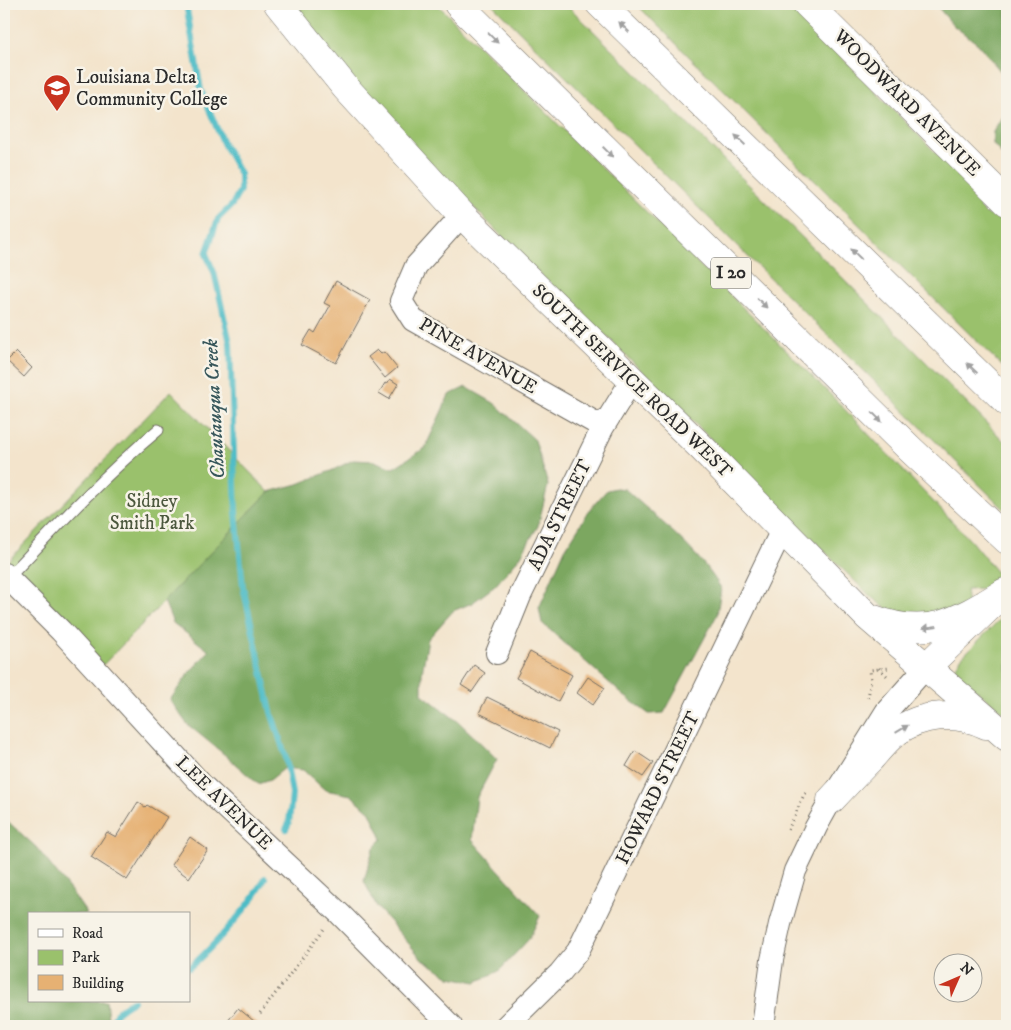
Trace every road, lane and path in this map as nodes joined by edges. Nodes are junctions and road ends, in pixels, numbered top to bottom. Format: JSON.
{"nodes":[{"id":1,"x":278,"y":4,"type":"edge"},
{"id":2,"x":458,"y":4,"type":"edge"},
{"id":3,"x":600,"y":4,"type":"edge"},
{"id":4,"x":807,"y":4,"type":"edge"},
{"id":5,"x":1007,"y":202,"type":"edge"},
{"id":6,"x":462,"y":215,"type":"junction"},
{"id":7,"x":632,"y":380,"type":"junction"},
{"id":8,"x":1007,"y":402,"type":"edge"},
{"id":9,"x":603,"y":428,"type":"junction"},
{"id":10,"x":158,"y":430,"type":"dead end"},
{"id":11,"x":782,"y":530,"type":"junction"},
{"id":12,"x":1007,"y":540,"type":"edge"},
{"id":13,"x":6,"y":576,"type":"edge"},
{"id":14,"x":1006,"y":590,"type":"edge"},
{"id":15,"x":868,"y":617,"type":"junction"},
{"id":16,"x":497,"y":653,"type":"dead end"},
{"id":17,"x":925,"y":668,"type":"junction"},
{"id":18,"x":1007,"y":737,"type":"edge"},
{"id":19,"x":831,"y":800,"type":"junction"},
{"id":20,"x":328,"y":922,"type":"dead end"},
{"id":21,"x":260,"y":1014,"type":"dead end"},
{"id":22,"x":451,"y":1026,"type":"edge"},
{"id":23,"x":506,"y":1026,"type":"edge"},
{"id":24,"x":763,"y":1026,"type":"edge"}],
"edges":[{"from":1,"to":6,"type":"main road","name":"SOUTH SERVICE ROAD WEST"},
{"from":2,"to":12,"type":"main road","number":"I 20","one_way":true},
{"from":8,"to":3,"type":"main road","one_way":true},
{"from":4,"to":5,"type":"main road","name":"WOODWARD AVENUE"},
{"from":6,"to":7,"type":"main road","name":"SOUTH SERVICE ROAD WEST"},
{"from":6,"to":9,"type":"street","name":"PINE AVENUE"},
{"from":7,"to":9,"type":"street","name":"ADA STREET"},
{"from":7,"to":11,"type":"main road","name":"SOUTH SERVICE ROAD WEST"},
{"from":9,"to":16,"type":"street","name":"ADA STREET"},
{"from":10,"to":13,"type":"lane"},
{"from":11,"to":15,"type":"main road","name":"SOUTH SERVICE ROAD WEST"},
{"from":11,"to":23,"type":"street","name":"HOWARD STREET"},
{"from":13,"to":22,"type":"street","name":"LEE AVENUE"},
{"from":14,"to":15,"type":"main road","one_way":true},
{"from":14,"to":17,"type":"main road"},
{"from":15,"to":17,"type":"main road","name":"SOUTH SERVICE ROAD WEST"},
{"from":17,"to":18,"type":"main road","name":"SOUTH SERVICE ROAD WEST"},
{"from":17,"to":19,"type":"street"},
{"from":19,"to":18,"type":"main road","one_way":true},
{"from":19,"to":24,"type":"street"},
{"from":20,"to":21,"type":"path"}]}
